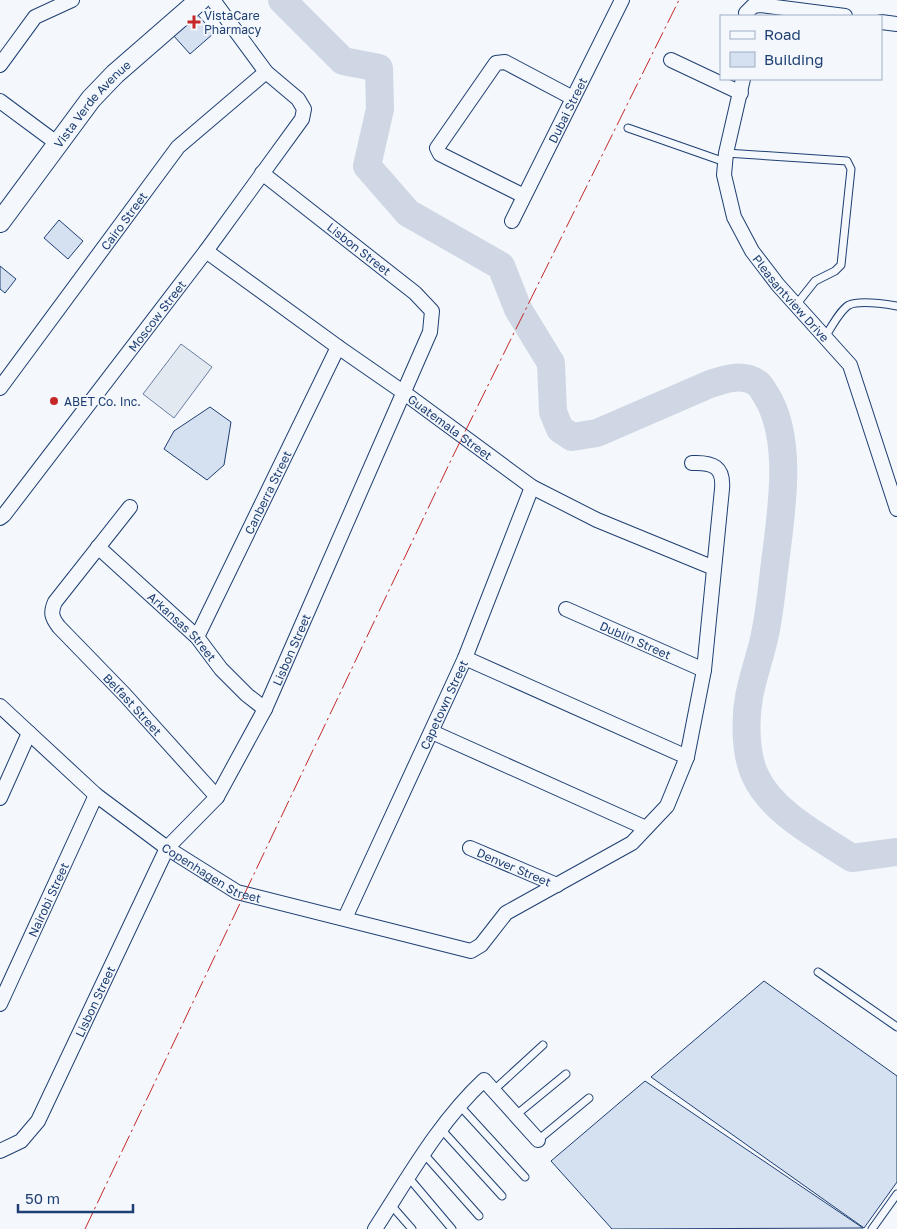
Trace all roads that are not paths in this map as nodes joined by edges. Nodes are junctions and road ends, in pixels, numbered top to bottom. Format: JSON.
{"nodes":[{"id":1,"x":72,"y":0,"type":"edge"},
{"id":2,"x":200,"y":0,"type":"edge"},
{"id":3,"x":213,"y":0,"type":"edge"},
{"id":4,"x":622,"y":0,"type":"edge"},
{"id":5,"x":747,"y":15,"type":"edge"},
{"id":6,"x":837,"y":15,"type":"edge"},
{"id":7,"x":882,"y":22,"type":"edge"},
{"id":8,"x":897,"y":24,"type":"edge"},
{"id":9,"x":671,"y":60,"type":"dead end"},
{"id":10,"x":0,"y":65,"type":"edge"},
{"id":11,"x":266,"y":72,"type":"junction"},
{"id":12,"x":720,"y":78,"type":"edge"},
{"id":13,"x":726,"y":80,"type":"edge"},
{"id":14,"x":742,"y":86,"type":"edge"},
{"id":15,"x":573,"y":98,"type":"junction"},
{"id":16,"x":0,"y":101,"type":"edge"},
{"id":17,"x":628,"y":128,"type":"dead end"},
{"id":18,"x":58,"y":144,"type":"junction"},
{"id":19,"x":726,"y":158,"type":"junction"},
{"id":20,"x":262,"y":173,"type":"junction"},
{"id":21,"x":524,"y":196,"type":"junction"},
{"id":22,"x":512,"y":221,"type":"dead end"},
{"id":23,"x":0,"y":222,"type":"edge"},
{"id":24,"x":206,"y":251,"type":"junction"},
{"id":25,"x":796,"y":305,"type":"junction"},
{"id":26,"x":897,"y":306,"type":"edge"},
{"id":27,"x":825,"y":337,"type":"junction"},
{"id":28,"x":338,"y":347,"type":"junction"},
{"id":29,"x":0,"y":388,"type":"edge"},
{"id":30,"x":403,"y":392,"type":"junction"},
{"id":31,"x":692,"y":463,"type":"dead end"},
{"id":32,"x":532,"y":487,"type":"junction"},
{"id":33,"x":130,"y":507,"type":"dead end"},
{"id":34,"x":897,"y":509,"type":"edge"},
{"id":35,"x":0,"y":518,"type":"edge"},
{"id":36,"x":98,"y":547,"type":"junction"},
{"id":37,"x":714,"y":568,"type":"junction"},
{"id":38,"x":566,"y":609,"type":"dead end"},
{"id":39,"x":197,"y":637,"type":"junction"},
{"id":40,"x":465,"y":658,"type":"junction"},
{"id":41,"x":704,"y":670,"type":"junction"},
{"id":42,"x":0,"y":706,"type":"edge"},
{"id":43,"x":265,"y":709,"type":"junction"},
{"id":44,"x":432,"y":732,"type":"junction"},
{"id":45,"x":29,"y":734,"type":"junction"},
{"id":46,"x":687,"y":758,"type":"junction"},
{"id":47,"x":96,"y":795,"type":"junction"},
{"id":48,"x":217,"y":797,"type":"junction"},
{"id":49,"x":0,"y":798,"type":"edge"},
{"id":50,"x":646,"y":828,"type":"junction"},
{"id":51,"x":167,"y":848,"type":"junction"},
{"id":52,"x":470,"y":848,"type":"dead end"},
{"id":53,"x":557,"y":885,"type":"junction"},
{"id":54,"x":345,"y":918,"type":"junction"},
{"id":55,"x":818,"y":972,"type":"dead end"},
{"id":56,"x":0,"y":1004,"type":"edge"},
{"id":57,"x":897,"y":1027,"type":"edge"},
{"id":58,"x":543,"y":1045,"type":"dead end"},
{"id":59,"x":566,"y":1074,"type":"dead end"},
{"id":60,"x":494,"y":1090,"type":"junction"},
{"id":61,"x":589,"y":1098,"type":"dead end"},
{"id":62,"x":459,"y":1105,"type":"junction"},
{"id":63,"x":516,"y":1114,"type":"junction"},
{"id":64,"x":441,"y":1129,"type":"junction"},
{"id":65,"x":538,"y":1140,"type":"joint"},
{"id":66,"x":0,"y":1151,"type":"edge"},
{"id":67,"x":424,"y":1154,"type":"junction"},
{"id":68,"x":525,"y":1177,"type":"dead end"},
{"id":69,"x":408,"y":1178,"type":"junction"},
{"id":70,"x":897,"y":1194,"type":"edge"},
{"id":71,"x":502,"y":1196,"type":"dead end"},
{"id":72,"x":391,"y":1205,"type":"junction"},
{"id":73,"x":479,"y":1216,"type":"dead end"},
{"id":74,"x":376,"y":1229,"type":"edge"},
{"id":75,"x":412,"y":1229,"type":"edge"},
{"id":76,"x":452,"y":1229,"type":"edge"},
{"id":77,"x":872,"y":1229,"type":"edge"}],
"edges":[{"from":1,"to":10,"type":"street"},
{"from":2,"to":18,"type":"street","name":"Vista Verde Avenue"},
{"from":3,"to":11,"type":"street"},
{"from":4,"to":15,"type":"street","name":"Dubai Street"},
{"from":5,"to":6,"type":"street"},
{"from":7,"to":8,"type":"street"},
{"from":9,"to":12,"type":"street"},
{"from":11,"to":20,"type":"street","name":"Moscow Street"},
{"from":11,"to":29,"type":"street","name":"Cairo Street"},
{"from":13,"to":14,"type":"street"},
{"from":14,"to":19,"type":"street","name":"Pleasantview Drive"},
{"from":15,"to":21,"type":"street","name":"Dubai Street"},
{"from":15,"to":21,"type":"street"},
{"from":16,"to":18,"type":"street"},
{"from":17,"to":19,"type":"lane"},
{"from":18,"to":23,"type":"street","name":"Vista Verde Avenue"},
{"from":19,"to":25,"type":"street","name":"Pleasantview Drive"},
{"from":19,"to":25,"type":"lane"},
{"from":20,"to":24,"type":"street","name":"Moscow Street"},
{"from":20,"to":30,"type":"street","name":"Lisbon Street"},
{"from":21,"to":22,"type":"street","name":"Dubai Street"},
{"from":24,"to":28,"type":"street","name":"Guatemala Street"},
{"from":24,"to":35,"type":"street","name":"Moscow Street"},
{"from":25,"to":27,"type":"street","name":"Pleasantview Drive"},
{"from":26,"to":27,"type":"lane"},
{"from":27,"to":34,"type":"street","name":"Pleasantview Drive"},
{"from":28,"to":30,"type":"street","name":"Guatemala Street"},
{"from":28,"to":39,"type":"street","name":"Canberra Street"},
{"from":30,"to":32,"type":"street","name":"Guatemala Street"},
{"from":30,"to":43,"type":"street","name":"Lisbon Street"},
{"from":31,"to":37,"type":"street"},
{"from":32,"to":37,"type":"street","name":"Guatemala Street"},
{"from":32,"to":40,"type":"street","name":"Capetown Street"},
{"from":33,"to":36,"type":"street"},
{"from":36,"to":39,"type":"street","name":"Arkansas Street"},
{"from":36,"to":48,"type":"street","name":"Belfast Street"},
{"from":37,"to":41,"type":"street"},
{"from":38,"to":41,"type":"street","name":"Dublin Street"},
{"from":39,"to":43,"type":"street","name":"Arkansas Street"},
{"from":40,"to":44,"type":"street","name":"Capetown Street"},
{"from":40,"to":46,"type":"street"},
{"from":41,"to":46,"type":"street"},
{"from":42,"to":45,"type":"street","name":"Copenhagen Street"},
{"from":43,"to":48,"type":"street","name":"Lisbon Street"},
{"from":44,"to":50,"type":"street"},
{"from":44,"to":54,"type":"street","name":"Capetown Street"},
{"from":45,"to":47,"type":"street","name":"Copenhagen Street"},
{"from":45,"to":49,"type":"street"},
{"from":46,"to":50,"type":"street"},
{"from":47,"to":51,"type":"street","name":"Copenhagen Street"},
{"from":47,"to":56,"type":"street","name":"Nairobi Street"},
{"from":48,"to":51,"type":"street","name":"Lisbon Street"},
{"from":50,"to":53,"type":"street"},
{"from":51,"to":54,"type":"street","name":"Copenhagen Street"},
{"from":51,"to":66,"type":"street","name":"Lisbon Street"},
{"from":52,"to":53,"type":"street","name":"Denver Street"},
{"from":53,"to":54,"type":"street","name":"Copenhagen Street"},
{"from":55,"to":57,"type":"lane"},
{"from":58,"to":60,"type":"lane"},
{"from":59,"to":63,"type":"lane"},
{"from":60,"to":62,"type":"street"},
{"from":60,"to":63,"type":"street"},
{"from":61,"to":65,"type":"lane"},
{"from":62,"to":64,"type":"street"},
{"from":62,"to":68,"type":"lane"},
{"from":63,"to":65,"type":"street"},
{"from":64,"to":67,"type":"street"},
{"from":64,"to":71,"type":"lane"},
{"from":67,"to":69,"type":"street"},
{"from":67,"to":73,"type":"lane"},
{"from":69,"to":72,"type":"street"},
{"from":69,"to":76,"type":"lane"},
{"from":70,"to":77,"type":"lane"},
{"from":72,"to":74,"type":"street"},
{"from":72,"to":75,"type":"lane"}]}
